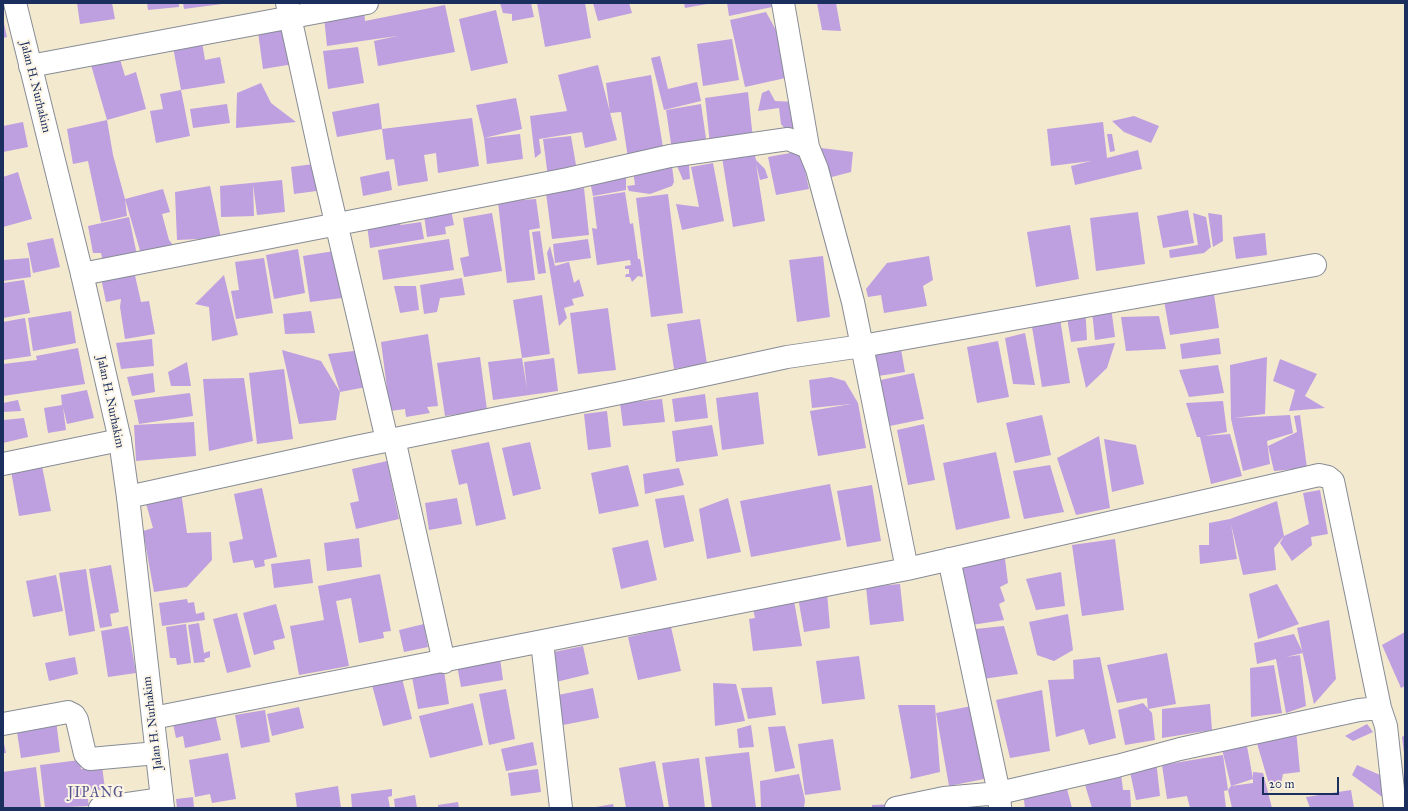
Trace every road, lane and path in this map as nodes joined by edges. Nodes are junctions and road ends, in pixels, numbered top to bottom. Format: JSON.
{"nodes":[{"id":1,"x":15,"y":3,"type":"edge"},
{"id":2,"x":367,"y":3,"type":"edge"},
{"id":3,"x":783,"y":3,"type":"edge"},
{"id":4,"x":289,"y":10,"type":"edge"},
{"id":5,"x":30,"y":66,"type":"junction"},
{"id":6,"x":808,"y":147,"type":"junction"},
{"id":7,"x":337,"y":224,"type":"junction"},
{"id":8,"x":1315,"y":265,"type":"dead end"},
{"id":9,"x":82,"y":274,"type":"junction"},
{"id":10,"x":862,"y":346,"type":"junction"},
{"id":11,"x":391,"y":439,"type":"junction"},
{"id":12,"x":120,"y":440,"type":"junction"},
{"id":13,"x":3,"y":464,"type":"edge"},
{"id":14,"x":128,"y":497,"type":"junction"},
{"id":15,"x":949,"y":559,"type":"junction"},
{"id":16,"x":907,"y":569,"type":"junction"},
{"id":17,"x":542,"y":642,"type":"junction"},
{"id":18,"x":444,"y":662,"type":"junction"},
{"id":19,"x":1380,"y":708,"type":"junction"},
{"id":20,"x":153,"y":718,"type":"junction"},
{"id":21,"x":3,"y":724,"type":"edge"},
{"id":22,"x":157,"y":753,"type":"junction"},
{"id":23,"x":999,"y":801,"type":"edge"},
{"id":24,"x":162,"y":803,"type":"edge"},
{"id":25,"x":100,"y":808,"type":"edge"},
{"id":26,"x":561,"y":808,"type":"edge"},
{"id":27,"x":896,"y":808,"type":"edge"},
{"id":28,"x":1395,"y":808,"type":"edge"}],
"edges":[{"from":1,"to":5,"type":"street","name":"Jalan H. Nurhakim"},
{"from":2,"to":4,"type":"street"},
{"from":3,"to":6,"type":"street"},
{"from":4,"to":5,"type":"street"},
{"from":4,"to":7,"type":"street"},
{"from":5,"to":9,"type":"street","name":"Jalan H. Nurhakim"},
{"from":6,"to":7,"type":"street"},
{"from":6,"to":10,"type":"street"},
{"from":7,"to":9,"type":"street"},
{"from":7,"to":11,"type":"street"},
{"from":8,"to":10,"type":"street"},
{"from":9,"to":12,"type":"street","name":"Jalan H. Nurhakim"},
{"from":10,"to":11,"type":"street"},
{"from":10,"to":16,"type":"street"},
{"from":11,"to":14,"type":"street"},
{"from":11,"to":18,"type":"street"},
{"from":12,"to":13,"type":"street"},
{"from":12,"to":14,"type":"street","name":"Jalan H. Nurhakim"},
{"from":14,"to":20,"type":"street","name":"Jalan H. Nurhakim"},
{"from":15,"to":16,"type":"street"},
{"from":15,"to":19,"type":"street"},
{"from":15,"to":23,"type":"street"},
{"from":16,"to":17,"type":"street"},
{"from":17,"to":18,"type":"street"},
{"from":17,"to":26,"type":"street"},
{"from":18,"to":20,"type":"street"},
{"from":19,"to":23,"type":"street"},
{"from":19,"to":28,"type":"street"},
{"from":20,"to":22,"type":"street","name":"Jalan H. Nurhakim"},
{"from":21,"to":22,"type":"street"},
{"from":22,"to":24,"type":"street","name":"Jalan H. Nurhakim"},
{"from":23,"to":27,"type":"street"},
{"from":24,"to":25,"type":"street"}]}
